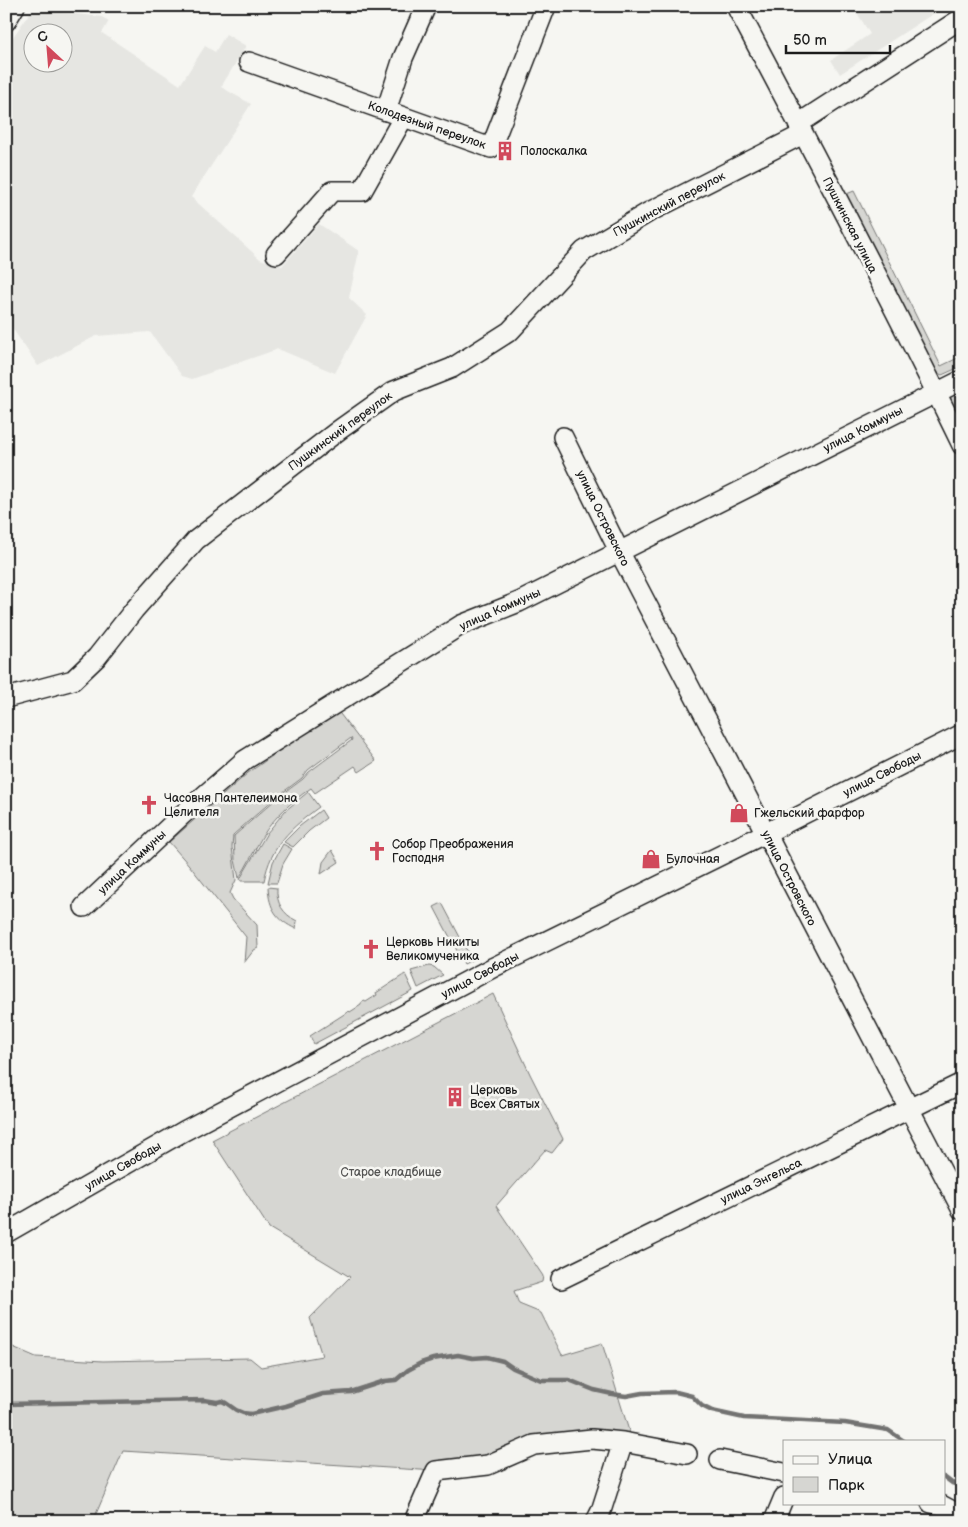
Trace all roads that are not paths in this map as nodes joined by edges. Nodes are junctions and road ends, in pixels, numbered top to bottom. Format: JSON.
{"nodes":[{"id":1,"x":15,"y":6,"type":"edge"},
{"id":2,"x":426,"y":6,"type":"edge"},
{"id":3,"x":546,"y":6,"type":"edge"},
{"id":4,"x":736,"y":6,"type":"edge"},
{"id":5,"x":962,"y":18,"type":"edge"},
{"id":6,"x":6,"y":21,"type":"edge"},
{"id":7,"x":249,"y":62,"type":"dead end"},
{"id":8,"x":394,"y":114,"type":"junction"},
{"id":9,"x":800,"y":129,"type":"junction"},
{"id":10,"x":276,"y":254,"type":"dead end"},
{"id":11,"x":962,"y":380,"type":"edge"},
{"id":12,"x":937,"y":393,"type":"junction"},
{"id":13,"x":563,"y":437,"type":"dead end"},
{"id":14,"x":962,"y":445,"type":"edge"},
{"id":15,"x":619,"y":551,"type":"junction"},
{"id":16,"x":6,"y":698,"type":"edge"},
{"id":17,"x":962,"y":734,"type":"edge"},
{"id":18,"x":766,"y":833,"type":"junction"},
{"id":19,"x":84,"y":907,"type":"dead end"},
{"id":20,"x":962,"y":1083,"type":"edge"},
{"id":21,"x":909,"y":1109,"type":"junction"},
{"id":22,"x":962,"y":1210,"type":"edge"},
{"id":23,"x":6,"y":1233,"type":"edge"},
{"id":24,"x":561,"y":1279,"type":"dead end"},
{"id":25,"x":623,"y":1442,"type":"junction"},
{"id":26,"x":687,"y":1454,"type":"dead end"},
{"id":27,"x":720,"y":1460,"type":"dead end"},
{"id":28,"x":783,"y":1473,"type":"edge"},
{"id":29,"x":783,"y":1499,"type":"edge"},
{"id":30,"x":936,"y":1504,"type":"edge"},
{"id":31,"x":962,"y":1516,"type":"edge"},
{"id":32,"x":414,"y":1521,"type":"edge"},
{"id":33,"x":596,"y":1521,"type":"edge"},
{"id":34,"x":774,"y":1521,"type":"edge"}],
"edges":[{"from":1,"to":6,"type":"street"},
{"from":2,"to":8,"type":"street"},
{"from":3,"to":8,"type":"street","name":"Колодезный переулок"},
{"from":4,"to":9,"type":"street","name":"Пушкинская улица"},
{"from":5,"to":9,"type":"street","name":"Пушкинский переулок"},
{"from":7,"to":8,"type":"street","name":"Колодезный переулок"},
{"from":8,"to":10,"type":"street"},
{"from":9,"to":12,"type":"street","name":"Пушкинская улица"},
{"from":9,"to":16,"type":"street","name":"Пушкинский переулок"},
{"from":11,"to":12,"type":"street","name":"улица Коммуны"},
{"from":12,"to":14,"type":"street","name":"Пушкинская улица"},
{"from":12,"to":15,"type":"street","name":"улица Коммуны"},
{"from":13,"to":15,"type":"street","name":"улица Островского"},
{"from":15,"to":18,"type":"street","name":"улица Островского"},
{"from":15,"to":19,"type":"street","name":"улица Коммуны"},
{"from":17,"to":18,"type":"street","name":"улица Свободы"},
{"from":18,"to":21,"type":"street","name":"улица Островского"},
{"from":18,"to":23,"type":"street","name":"улица Свободы"},
{"from":20,"to":21,"type":"street","name":"улица Энгельса"},
{"from":21,"to":22,"type":"street","name":"улица Островского"},
{"from":21,"to":24,"type":"street","name":"улица Энгельса"},
{"from":25,"to":26,"type":"street"},
{"from":25,"to":32,"type":"street"},
{"from":25,"to":33,"type":"street"},
{"from":27,"to":28,"type":"street"},
{"from":29,"to":34,"type":"street"},
{"from":30,"to":31,"type":"street"}]}
